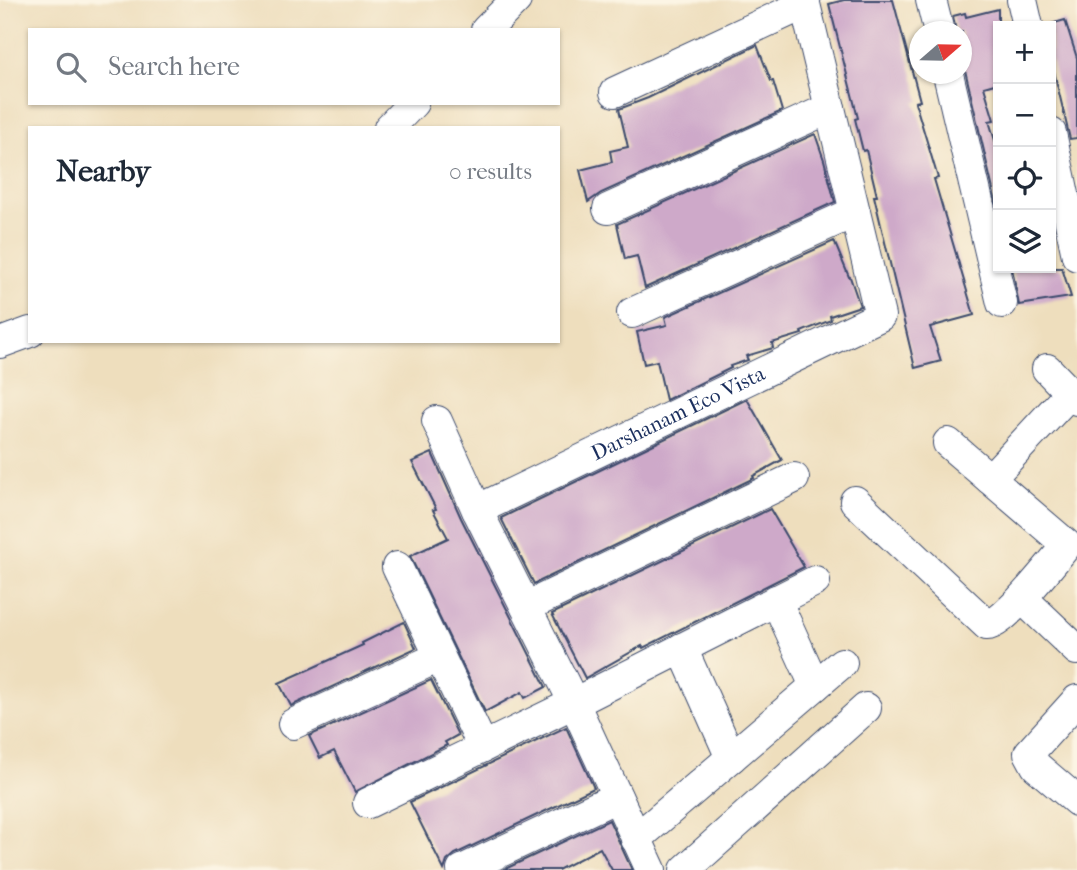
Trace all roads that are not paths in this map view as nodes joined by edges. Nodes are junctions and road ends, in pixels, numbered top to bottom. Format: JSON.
{"nodes":[{"id":1,"x":516,"y":0,"type":"edge"},
{"id":2,"x":931,"y":0,"type":"edge"},
{"id":3,"x":1022,"y":0,"type":"edge"},
{"id":4,"x":805,"y":2,"type":"edge"},
{"id":5,"x":936,"y":21,"type":"edge"},
{"id":6,"x":1027,"y":21,"type":"edge"},
{"id":7,"x":488,"y":28,"type":"edge"},
{"id":8,"x":950,"y":84,"type":"edge"},
{"id":9,"x":615,"y":92,"type":"dead end"},
{"id":10,"x":411,"y":105,"type":"edge"},
{"id":11,"x":830,"y":108,"type":"junction"},
{"id":12,"x":391,"y":126,"type":"edge"},
{"id":13,"x":1054,"y":147,"type":"edge"},
{"id":14,"x":608,"y":209,"type":"dead end"},
{"id":15,"x":855,"y":212,"type":"junction"},
{"id":16,"x":1077,"y":256,"type":"edge"},
{"id":17,"x":1002,"y":303,"type":"dead end"},
{"id":18,"x":632,"y":313,"type":"dead end"},
{"id":19,"x":28,"y":333,"type":"edge"},
{"id":20,"x":0,"y":343,"type":"edge"},
{"id":21,"x":1047,"y":369,"type":"dead end"},
{"id":22,"x":1073,"y":396,"type":"edge"},
{"id":23,"x":438,"y":421,"type":"dead end"},
{"id":24,"x":948,"y":443,"type":"dead end"},
{"id":25,"x":794,"y":478,"type":"dead end"},
{"id":26,"x":990,"y":479,"type":"junction"},
{"id":27,"x":855,"y":501,"type":"dead end"},
{"id":28,"x":477,"y":510,"type":"junction"},
{"id":29,"x":1072,"y":539,"type":"edge"},
{"id":30,"x":397,"y":567,"type":"dead end"},
{"id":31,"x":815,"y":581,"type":"dead end"},
{"id":32,"x":1022,"y":598,"type":"junction"},
{"id":33,"x":776,"y":600,"type":"junction"},
{"id":34,"x":526,"y":607,"type":"junction"},
{"id":35,"x":682,"y":648,"type":"junction"},
{"id":36,"x":1077,"y":650,"type":"edge"},
{"id":37,"x":439,"y":657,"type":"junction"},
{"id":38,"x":842,"y":663,"type":"dead end"},
{"id":39,"x":815,"y":686,"type":"junction"},
{"id":40,"x":1077,"y":700,"type":"edge"},
{"id":41,"x":574,"y":703,"type":"junction"},
{"id":42,"x":866,"y":708,"type":"dead end"},
{"id":43,"x":293,"y":724,"type":"dead end"},
{"id":44,"x":483,"y":747,"type":"junction"},
{"id":45,"x":731,"y":758,"type":"junction"},
{"id":46,"x":617,"y":797,"type":"junction"},
{"id":47,"x":1077,"y":801,"type":"edge"},
{"id":48,"x":368,"y":803,"type":"dead end"},
{"id":49,"x":636,"y":839,"type":"junction"},
{"id":50,"x":462,"y":870,"type":"edge"},
{"id":51,"x":651,"y":870,"type":"edge"},
{"id":52,"x":685,"y":870,"type":"edge"}],
"edges":[{"from":1,"to":7,"type":"street"},
{"from":2,"to":5,"type":"street"},
{"from":3,"to":6,"type":"street"},
{"from":4,"to":9,"type":"street","name":"Darshanam Eco Vista"},
{"from":4,"to":11,"type":"street","name":"Darshanam Eco Vista"},
{"from":8,"to":17,"type":"street"},
{"from":10,"to":12,"type":"street"},
{"from":11,"to":14,"type":"street"},
{"from":11,"to":15,"type":"street","name":"Darshanam Eco Vista"},
{"from":13,"to":16,"type":"street"},
{"from":15,"to":18,"type":"street"},
{"from":15,"to":28,"type":"street","name":"Darshanam Eco Vista"},
{"from":19,"to":20,"type":"street"},
{"from":21,"to":22,"type":"street"},
{"from":22,"to":26,"type":"street"},
{"from":23,"to":28,"type":"street"},
{"from":24,"to":26,"type":"street"},
{"from":25,"to":34,"type":"street"},
{"from":26,"to":29,"type":"street"},
{"from":27,"to":32,"type":"street"},
{"from":28,"to":34,"type":"street"},
{"from":29,"to":32,"type":"street"},
{"from":30,"to":37,"type":"street"},
{"from":31,"to":33,"type":"street"},
{"from":32,"to":36,"type":"street"},
{"from":33,"to":35,"type":"street"},
{"from":33,"to":39,"type":"street"},
{"from":34,"to":41,"type":"street"},
{"from":35,"to":41,"type":"street"},
{"from":35,"to":45,"type":"street"},
{"from":37,"to":43,"type":"street"},
{"from":37,"to":44,"type":"street"},
{"from":38,"to":39,"type":"street"},
{"from":39,"to":45,"type":"street"},
{"from":40,"to":47,"type":"street"},
{"from":41,"to":44,"type":"street"},
{"from":41,"to":46,"type":"street"},
{"from":42,"to":52,"type":"street"},
{"from":44,"to":48,"type":"street"},
{"from":45,"to":49,"type":"street"},
{"from":46,"to":49,"type":"street"},
{"from":46,"to":50,"type":"street"},
{"from":49,"to":51,"type":"street"}]}
